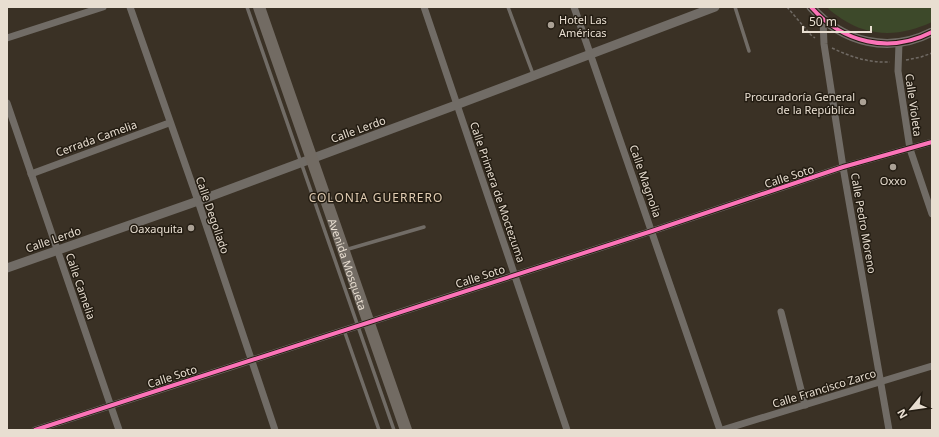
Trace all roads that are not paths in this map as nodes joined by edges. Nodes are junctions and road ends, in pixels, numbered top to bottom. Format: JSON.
{"nodes":[{"id":1,"x":103,"y":7,"type":"edge"},
{"id":2,"x":130,"y":7,"type":"edge"},
{"id":3,"x":247,"y":7,"type":"edge"},
{"id":4,"x":259,"y":7,"type":"edge"},
{"id":5,"x":424,"y":7,"type":"edge"},
{"id":6,"x":508,"y":7,"type":"edge"},
{"id":7,"x":574,"y":7,"type":"edge"},
{"id":8,"x":715,"y":7,"type":"edge"},
{"id":9,"x":735,"y":7,"type":"edge"},
{"id":10,"x":811,"y":7,"type":"edge"},
{"id":11,"x":823,"y":20,"type":"junction"},
{"id":12,"x":932,"y":32,"type":"edge"},
{"id":13,"x":7,"y":38,"type":"edge"},
{"id":14,"x":899,"y":43,"type":"junction"},
{"id":15,"x":749,"y":51,"type":"dead end"},
{"id":16,"x":591,"y":54,"type":"junction"},
{"id":17,"x":533,"y":75,"type":"junction"},
{"id":18,"x":7,"y":103,"type":"edge"},
{"id":19,"x":456,"y":105,"type":"junction"},
{"id":20,"x":169,"y":123,"type":"junction"},
{"id":21,"x":932,"y":142,"type":"edge"},
{"id":22,"x":910,"y":149,"type":"junction"},
{"id":23,"x":306,"y":160,"type":"junction"},
{"id":24,"x":843,"y":167,"type":"junction"},
{"id":25,"x":31,"y":174,"type":"junction"},
{"id":26,"x":198,"y":201,"type":"junction"},
{"id":27,"x":932,"y":214,"type":"edge"},
{"id":28,"x":424,"y":227,"type":"dead end"},
{"id":29,"x":652,"y":231,"type":"junction"},
{"id":30,"x":57,"y":250,"type":"junction"},
{"id":31,"x":343,"y":250,"type":"junction"},
{"id":32,"x":7,"y":268,"type":"edge"},
{"id":33,"x":515,"y":274,"type":"junction"},
{"id":34,"x":781,"y":312,"type":"dead end"},
{"id":35,"x":363,"y":324,"type":"junction"},
{"id":36,"x":344,"y":330,"type":"junction"},
{"id":37,"x":251,"y":360,"type":"junction"},
{"id":38,"x":932,"y":366,"type":"edge"},
{"id":39,"x":881,"y":382,"type":"junction"},
{"id":40,"x":805,"y":405,"type":"junction"},
{"id":41,"x":111,"y":406,"type":"junction"},
{"id":42,"x":35,"y":430,"type":"edge"},
{"id":43,"x":119,"y":430,"type":"edge"},
{"id":44,"x":275,"y":430,"type":"edge"},
{"id":45,"x":379,"y":430,"type":"edge"},
{"id":46,"x":394,"y":430,"type":"edge"},
{"id":47,"x":406,"y":430,"type":"edge"},
{"id":48,"x":567,"y":430,"type":"edge"},
{"id":49,"x":721,"y":430,"type":"edge"},
{"id":50,"x":889,"y":430,"type":"edge"}],
"edges":[{"from":1,"to":13,"type":"street"},
{"from":2,"to":20,"type":"street","name":"Calle Degollado"},
{"from":3,"to":23,"type":"lane"},
{"from":4,"to":23,"type":"main road","name":"Avenida Mosqueta"},
{"from":5,"to":19,"type":"street","name":"Calle Primera de Moctezuma"},
{"from":6,"to":17,"type":"lane"},
{"from":7,"to":16,"type":"street","name":"Calle Magnolia"},
{"from":8,"to":16,"type":"street","name":"Calle Lerdo"},
{"from":9,"to":15,"type":"lane"},
{"from":10,"to":11,"type":"street"},
{"from":11,"to":14,"type":"street"},
{"from":11,"to":24,"type":"street","name":"Calle Pedro Moreno"},
{"from":12,"to":14,"type":"street"},
{"from":14,"to":22,"type":"street","name":"Calle Violeta"},
{"from":16,"to":17,"type":"street","name":"Calle Lerdo"},
{"from":16,"to":29,"type":"street","name":"Calle Magnolia"},
{"from":17,"to":19,"type":"street","name":"Calle Lerdo"},
{"from":18,"to":25,"type":"street","name":"Calle Camelia"},
{"from":19,"to":23,"type":"street","name":"Calle Lerdo"},
{"from":19,"to":33,"type":"street","name":"Calle Primera de Moctezuma"},
{"from":20,"to":25,"type":"street","name":"Cerrada Camelia"},
{"from":20,"to":26,"type":"street","name":"Calle Degollado"},
{"from":21,"to":22,"type":"street","name":"Calle Soto"},
{"from":22,"to":24,"type":"street","name":"Calle Soto"},
{"from":22,"to":27,"type":"street","name":"Calle Violeta"},
{"from":23,"to":26,"type":"street","name":"Calle Lerdo"},
{"from":23,"to":31,"type":"main road","name":"Avenida Mosqueta"},
{"from":23,"to":35,"type":"lane"},
{"from":24,"to":29,"type":"street","name":"Calle Soto"},
{"from":24,"to":39,"type":"street","name":"Calle Pedro Moreno"},
{"from":25,"to":30,"type":"street","name":"Calle Camelia"},
{"from":26,"to":30,"type":"street","name":"Calle Lerdo"},
{"from":26,"to":37,"type":"street","name":"Calle Degollado"},
{"from":28,"to":31,"type":"lane"},
{"from":29,"to":33,"type":"street","name":"Calle Soto"},
{"from":29,"to":49,"type":"street","name":"Calle Magnolia"},
{"from":30,"to":32,"type":"street","name":"Calle Lerdo"},
{"from":30,"to":41,"type":"street","name":"Calle Camelia"},
{"from":31,"to":35,"type":"main road","name":"Avenida Mosqueta"},
{"from":33,"to":35,"type":"street","name":"Calle Soto"},
{"from":33,"to":48,"type":"street","name":"Calle Primera de Moctezuma"},
{"from":34,"to":40,"type":"street"},
{"from":35,"to":36,"type":"street","name":"Calle Soto"},
{"from":35,"to":46,"type":"lane"},
{"from":35,"to":47,"type":"main road","name":"Avenida Mosqueta"},
{"from":36,"to":37,"type":"street","name":"Calle Soto"},
{"from":36,"to":45,"type":"lane"},
{"from":37,"to":41,"type":"street","name":"Calle Soto"},
{"from":37,"to":44,"type":"street","name":"Calle Degollado"},
{"from":38,"to":39,"type":"street","name":"Calle Francisco Zarco"},
{"from":39,"to":40,"type":"street","name":"Calle Francisco Zarco"},
{"from":39,"to":50,"type":"street","name":"Calle Pedro Moreno"},
{"from":40,"to":49,"type":"street","name":"Calle Francisco Zarco"},
{"from":41,"to":42,"type":"street","name":"Calle Soto"},
{"from":41,"to":43,"type":"street","name":"Calle Camelia"}]}
